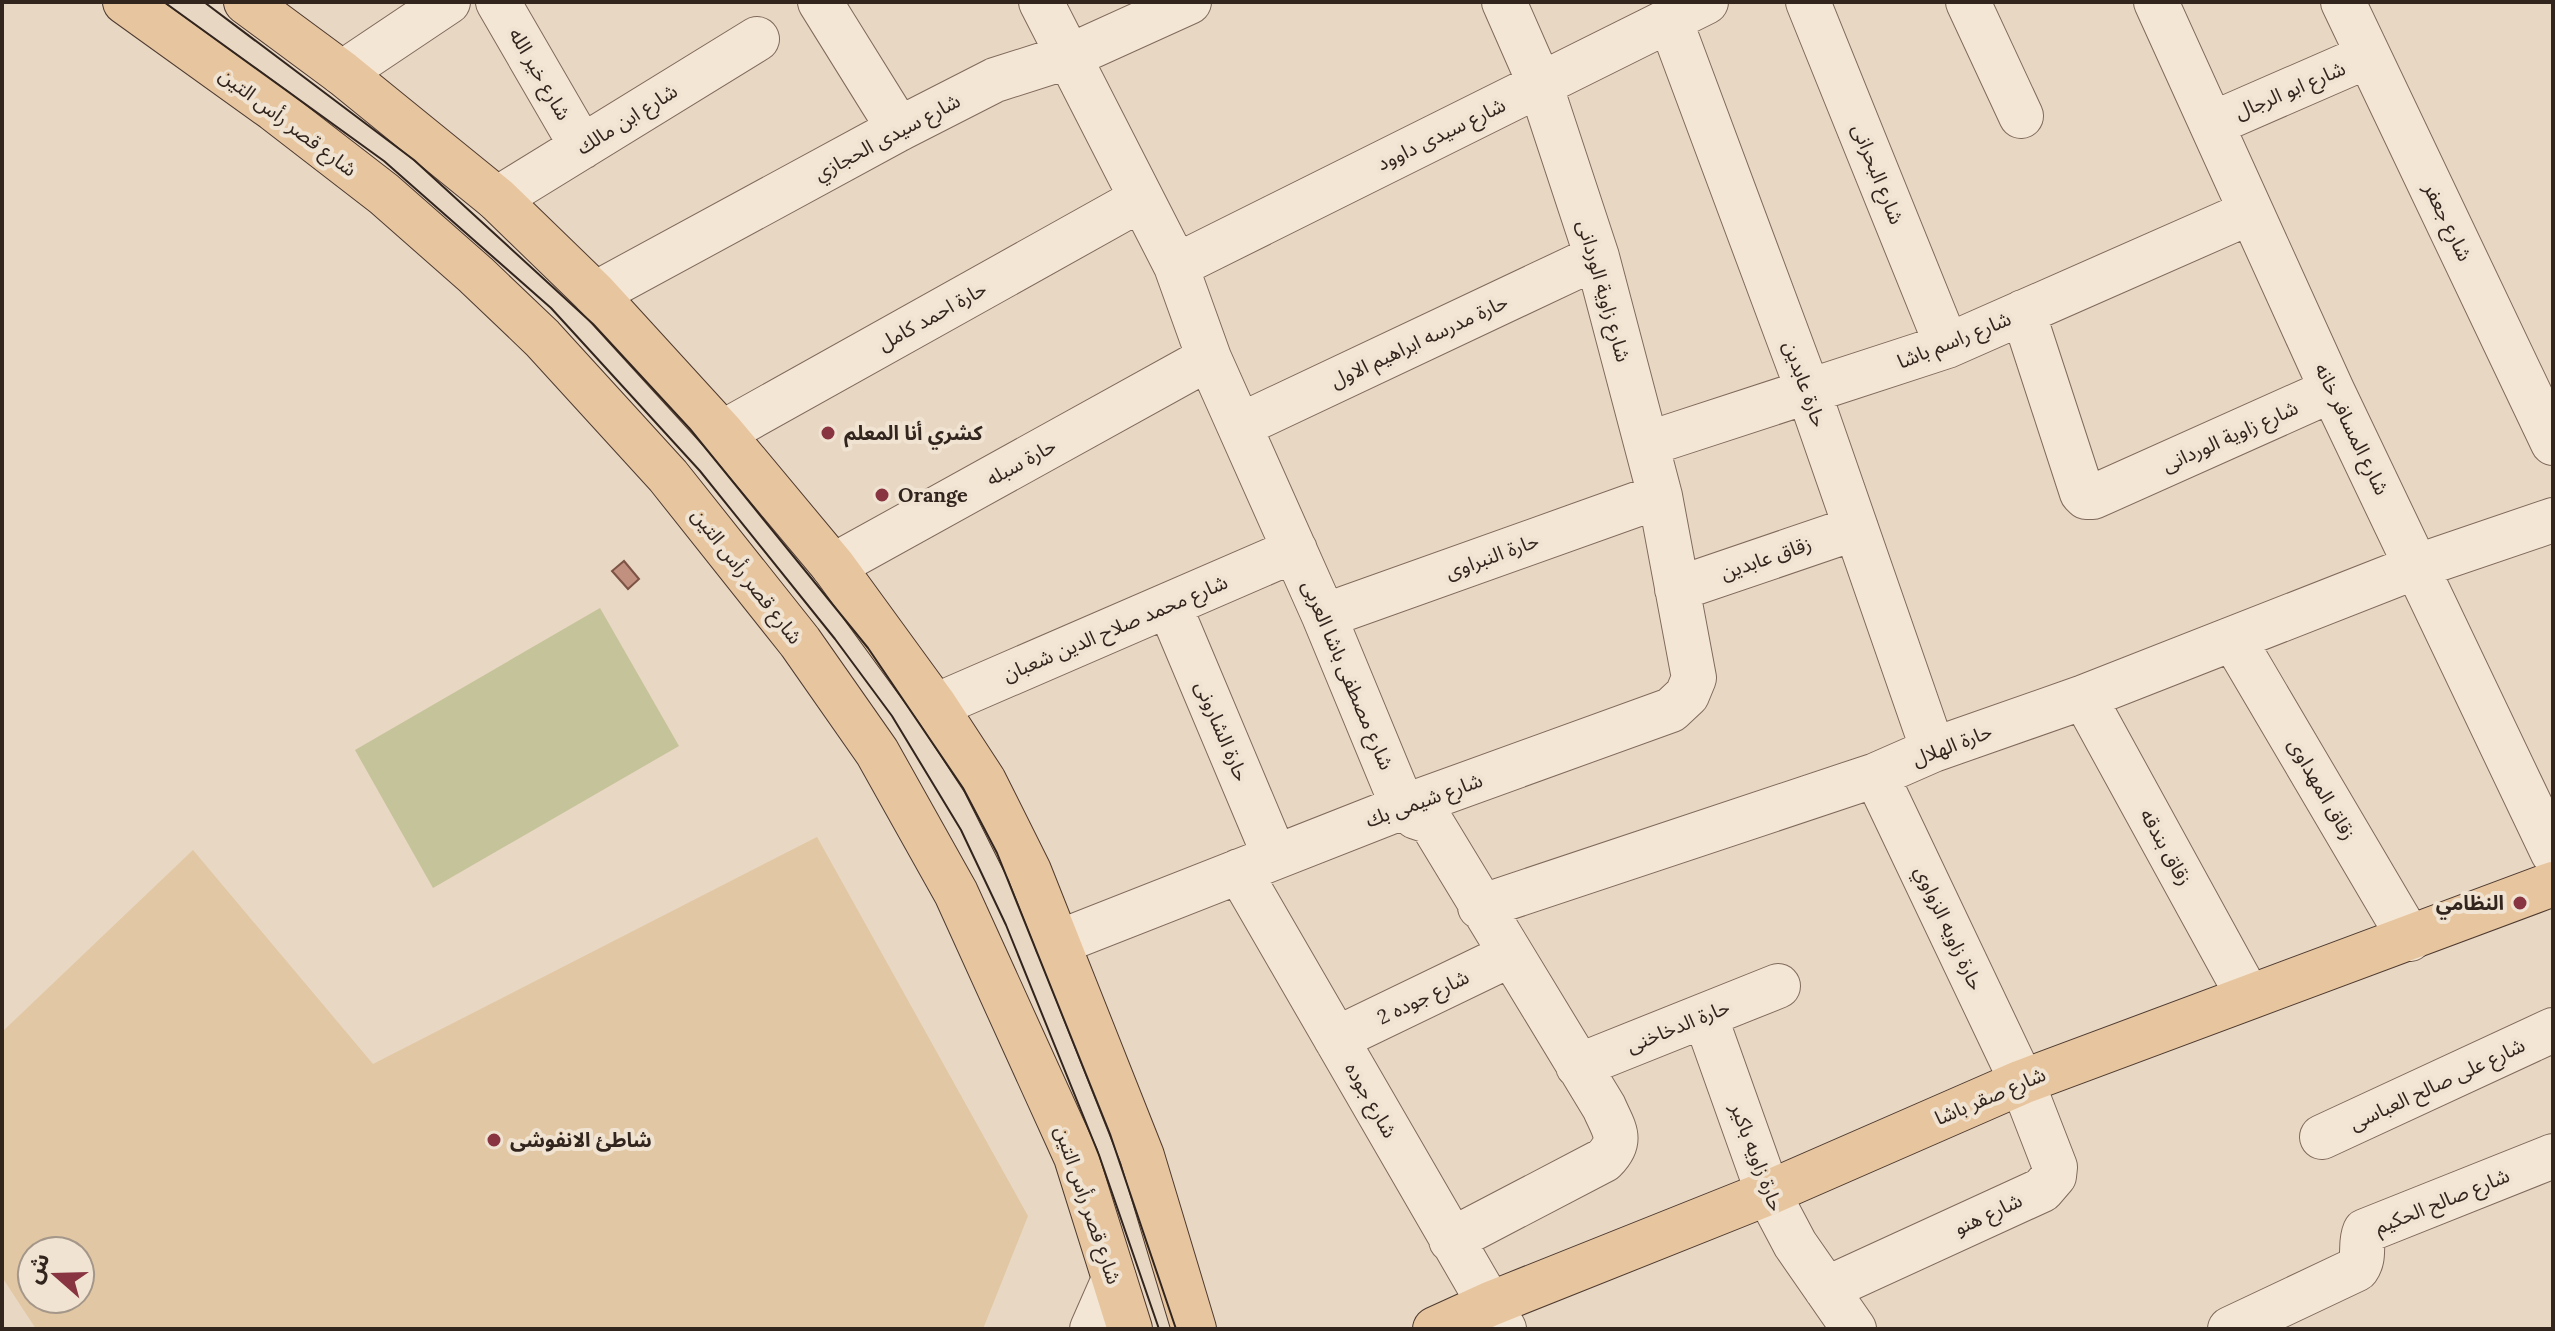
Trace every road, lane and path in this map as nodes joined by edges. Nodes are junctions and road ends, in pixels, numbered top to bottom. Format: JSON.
{"nodes":[{"id":1,"x":125,"y":2,"type":"edge"},
{"id":2,"x":246,"y":2,"type":"edge"},
{"id":3,"x":448,"y":2,"type":"edge"},
{"id":4,"x":498,"y":2,"type":"edge"},
{"id":5,"x":820,"y":2,"type":"edge"},
{"id":6,"x":1041,"y":2,"type":"edge"},
{"id":7,"x":1189,"y":2,"type":"edge"},
{"id":8,"x":1504,"y":2,"type":"edge"},
{"id":9,"x":1808,"y":2,"type":"edge"},
{"id":10,"x":1968,"y":2,"type":"edge"},
{"id":11,"x":2156,"y":2,"type":"edge"},
{"id":12,"x":2343,"y":2,"type":"edge"},
{"id":13,"x":1688,"y":11,"type":"edge"},
{"id":14,"x":757,"y":39,"type":"dead end"},
{"id":15,"x":1070,"y":56,"type":"junction"},
{"id":16,"x":2368,"y":56,"type":"junction"},
{"id":17,"x":342,"y":73,"type":"junction"},
{"id":18,"x":1540,"y":84,"type":"junction"},
{"id":19,"x":2021,"y":116,"type":"dead end"},
{"id":20,"x":2212,"y":124,"type":"junction"},
{"id":21,"x":899,"y":129,"type":"junction"},
{"id":22,"x":582,"y":147,"type":"junction"},
{"id":23,"x":497,"y":199,"type":"junction"},
{"id":24,"x":1141,"y":199,"type":"junction"},
{"id":25,"x":2251,"y":212,"type":"junction"},
{"id":26,"x":1597,"y":257,"type":"junction"},
{"id":27,"x":1176,"y":266,"type":"junction"},
{"id":28,"x":595,"y":294,"type":"junction"},
{"id":29,"x":2023,"y":312,"type":"junction"},
{"id":30,"x":1947,"y":346,"type":"junction"},
{"id":31,"x":1209,"y":358,"type":"junction"},
{"id":32,"x":2332,"y":390,"type":"junction"},
{"id":33,"x":1809,"y":393,"type":"junction"},
{"id":34,"x":1241,"y":425,"type":"junction"},
{"id":35,"x":722,"y":433,"type":"junction"},
{"id":36,"x":2553,"y":443,"type":"edge"},
{"id":37,"x":1647,"y":444,"type":"junction"},
{"id":38,"x":1660,"y":496,"type":"junction"},
{"id":39,"x":2553,"y":520,"type":"edge"},
{"id":40,"x":1856,"y":528,"type":"junction"},
{"id":41,"x":1295,"y":550,"type":"junction"},
{"id":42,"x":833,"y":566,"type":"junction"},
{"id":43,"x":2418,"y":566,"type":"junction"},
{"id":44,"x":1677,"y":589,"type":"junction"},
{"id":45,"x":1169,"y":605,"type":"junction"},
{"id":46,"x":1324,"y":616,"type":"junction"},
{"id":47,"x":2234,"y":640,"type":"junction"},
{"id":48,"x":2084,"y":697,"type":"junction"},
{"id":49,"x":935,"y":706,"type":"junction"},
{"id":50,"x":1933,"y":750,"type":"junction"},
{"id":51,"x":1876,"y":775,"type":"junction"},
{"id":52,"x":1403,"y":807,"type":"junction"},
{"id":53,"x":1257,"y":864,"type":"junction"},
{"id":54,"x":2552,"y":881,"type":"edge"},
{"id":55,"x":1480,"y":907,"type":"junction"},
{"id":56,"x":2410,"y":939,"type":"junction"},
{"id":57,"x":1057,"y":943,"type":"junction"},
{"id":58,"x":1510,"y":955,"type":"junction"},
{"id":59,"x":1778,"y":986,"type":"dead end"},
{"id":60,"x":2248,"y":996,"type":"junction"},
{"id":61,"x":1705,"y":1016,"type":"junction"},
{"id":62,"x":2553,"y":1030,"type":"edge"},
{"id":63,"x":1336,"y":1039,"type":"junction"},
{"id":64,"x":1578,"y":1066,"type":"junction"},
{"id":65,"x":2022,"y":1082,"type":"junction"},
{"id":66,"x":2322,"y":1137,"type":"dead end"},
{"id":67,"x":2553,"y":1156,"type":"edge"},
{"id":68,"x":1768,"y":1193,"type":"junction"},
{"id":69,"x":1451,"y":1240,"type":"junction"},
{"id":70,"x":1114,"y":1279,"type":"junction"},
{"id":71,"x":1826,"y":1289,"type":"junction"},
{"id":72,"x":1497,"y":1316,"type":"edge"},
{"id":73,"x":1092,"y":1329,"type":"edge"},
{"id":74,"x":1130,"y":1329,"type":"edge"},
{"id":75,"x":1194,"y":1329,"type":"edge"},
{"id":76,"x":1435,"y":1329,"type":"edge"},
{"id":77,"x":1854,"y":1329,"type":"edge"},
{"id":78,"x":2230,"y":1329,"type":"edge"}],
"edges":[{"from":1,"to":70,"type":"main road","name":"شارع قصر رأس التين"},
{"from":2,"to":17,"type":"main road"},
{"from":3,"to":17,"type":"street"},
{"from":4,"to":22,"type":"street","name":"شارع خير الله"},
{"from":5,"to":21,"type":"street"},
{"from":6,"to":15,"type":"street","name":"شارع مصطفى باشا العربى"},
{"from":7,"to":15,"type":"street","name":"شارع سيدى الحجازي"},
{"from":8,"to":18,"type":"street","name":"شارع زاوية الوردانى"},
{"from":9,"to":30,"type":"street","name":"شارع البحرانى"},
{"from":10,"to":19,"type":"street"},
{"from":11,"to":20,"type":"street","name":"شارع المسافر خانه"},
{"from":12,"to":16,"type":"street","name":"شارع جعفر"},
{"from":13,"to":18,"type":"street","name":"شارع سيدى داوود"},
{"from":13,"to":33,"type":"street","name":"حارة عابدين"},
{"from":14,"to":22,"type":"street","name":"شارع ابن مالك"},
{"from":15,"to":21,"type":"street","name":"شارع سيدى الحجازي"},
{"from":15,"to":24,"type":"street","name":"شارع مصطفى باشا العربى"},
{"from":16,"to":20,"type":"street","name":"شارع ابو الرجال"},
{"from":16,"to":36,"type":"street","name":"شارع جعفر"},
{"from":17,"to":23,"type":"main road"},
{"from":18,"to":26,"type":"street","name":"شارع زاوية الوردانى"},
{"from":18,"to":27,"type":"street","name":"شارع سيدى داوود"},
{"from":20,"to":25,"type":"street","name":"شارع المسافر خانه"},
{"from":21,"to":28,"type":"street","name":"شارع سيدى الحجازي"},
{"from":22,"to":23,"type":"street","name":"شارع ابن مالك"},
{"from":23,"to":28,"type":"main road"},
{"from":24,"to":27,"type":"street","name":"شارع مصطفى باشا العربى"},
{"from":24,"to":35,"type":"street","name":"حارة احمد كامل"},
{"from":25,"to":29,"type":"street","name":"شارع راسم باشا"},
{"from":25,"to":32,"type":"street","name":"شارع المسافر خانه"},
{"from":26,"to":34,"type":"street","name":"حارة مدرسه ابراهيم الاول"},
{"from":26,"to":37,"type":"street","name":"شارع زاوية الوردانى"},
{"from":27,"to":31,"type":"street","name":"شارع مصطفى باشا العربى"},
{"from":28,"to":35,"type":"main road"},
{"from":29,"to":30,"type":"street","name":"شارع راسم باشا"},
{"from":29,"to":32,"type":"street","name":"شارع زاوية الوردانى"},
{"from":30,"to":33,"type":"street","name":"شارع راسم باشا"},
{"from":31,"to":34,"type":"street","name":"شارع مصطفى باشا العربى"},
{"from":31,"to":42,"type":"street","name":"حارة سبله"},
{"from":32,"to":43,"type":"street","name":"شارع المسافر خانه"},
{"from":33,"to":37,"type":"street","name":"شارع راسم باشا"},
{"from":33,"to":40,"type":"street","name":"حارة عابدين"},
{"from":34,"to":41,"type":"street","name":"شارع مصطفى باشا العربى"},
{"from":35,"to":42,"type":"main road"},
{"from":37,"to":38,"type":"street","name":"شارع زاوية الوردانى"},
{"from":38,"to":44,"type":"street","name":"شارع زاوية الوردانى"},
{"from":38,"to":46,"type":"street","name":"حارة النبراوى"},
{"from":39,"to":43,"type":"street","name":"حارة الهلال"},
{"from":40,"to":44,"type":"street","name":"زقاق عابدين"},
{"from":40,"to":50,"type":"street","name":"حارة عابدين"},
{"from":41,"to":45,"type":"street","name":"شارع محمد صلاح الدين شعبان"},
{"from":41,"to":46,"type":"street","name":"شارع مصطفى باشا العربى"},
{"from":42,"to":49,"type":"main road"},
{"from":43,"to":47,"type":"street","name":"حارة الهلال"},
{"from":43,"to":54,"type":"street","name":"شارع المسافر خانه"},
{"from":44,"to":52,"type":"street","name":"شارع شيمى بك"},
{"from":45,"to":49,"type":"street","name":"شارع محمد صلاح الدين شعبان"},
{"from":45,"to":53,"type":"street","name":"حارة الشارونى"},
{"from":46,"to":52,"type":"street","name":"شارع مصطفى باشا العربى"},
{"from":47,"to":48,"type":"street","name":"حارة الهلال"},
{"from":47,"to":56,"type":"street","name":"زقاق المهداوى"},
{"from":48,"to":50,"type":"street","name":"حارة الهلال"},
{"from":48,"to":60,"type":"street","name":"زقاق بندقه"},
{"from":49,"to":57,"type":"main road"},
{"from":50,"to":51,"type":"street","name":"حارة الهلال"},
{"from":51,"to":55,"type":"street","name":"حارة الهلال"},
{"from":51,"to":65,"type":"street","name":"حارة زاويه الزواوي"},
{"from":52,"to":53,"type":"street","name":"شارع شيمى بك"},
{"from":52,"to":55,"type":"street"},
{"from":53,"to":57,"type":"street","name":"شارع شيمى بك"},
{"from":53,"to":63,"type":"street","name":"شارع جوده"},
{"from":54,"to":56,"type":"main road","name":"شارع صقر باشا"},
{"from":55,"to":58,"type":"street"},
{"from":56,"to":60,"type":"main road","name":"شارع صقر باشا"},
{"from":57,"to":75,"type":"main road"},
{"from":58,"to":63,"type":"street","name":"شارع جوده 2"},
{"from":58,"to":64,"type":"street"},
{"from":59,"to":61,"type":"street","name":"حارة الدخاخنى"},
{"from":60,"to":65,"type":"main road","name":"شارع صقر باشا"},
{"from":61,"to":64,"type":"street","name":"حارة الدخاخنى"},
{"from":61,"to":68,"type":"street","name":"حارة زاويه باكير"},
{"from":62,"to":66,"type":"street","name":"شارع على صالح العباسى"},
{"from":63,"to":69,"type":"street","name":"شارع جوده"},
{"from":64,"to":69,"type":"street"},
{"from":65,"to":68,"type":"main road","name":"شارع صقر باشا"},
{"from":65,"to":71,"type":"street","name":"شارع هنو"},
{"from":67,"to":78,"type":"street","name":"شارع صالح الحكيم"},
{"from":68,"to":71,"type":"street","name":"حارة زاويه باكير"},
{"from":68,"to":72,"type":"main road","name":"شارع صقر باشا"},
{"from":69,"to":72,"type":"street","name":"شارع جوده"},
{"from":70,"to":73,"type":"street"},
{"from":70,"to":74,"type":"main road","name":"شارع قصر رأس التين"},
{"from":71,"to":77,"type":"street","name":"حارة زاويه باكير"},
{"from":72,"to":76,"type":"main road","name":"شارع صقر باشا"}]}
